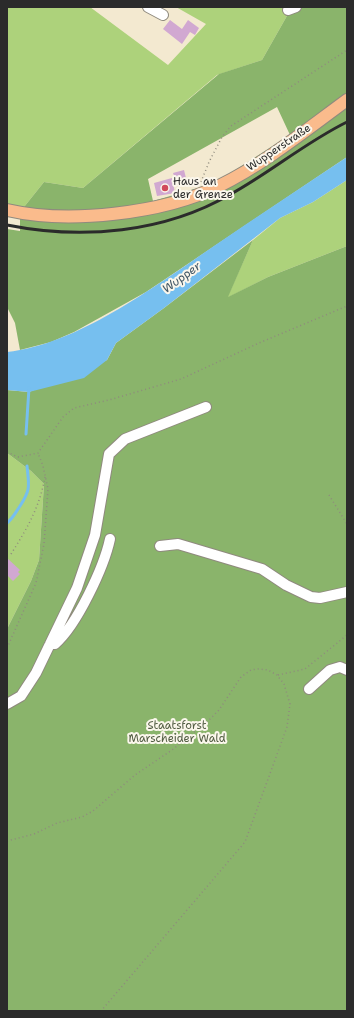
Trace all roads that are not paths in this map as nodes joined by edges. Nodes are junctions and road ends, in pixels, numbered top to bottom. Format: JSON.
{"nodes":[{"id":1,"x":148,"y":7,"type":"edge"},
{"id":2,"x":163,"y":15,"type":"dead end"},
{"id":3,"x":347,"y":100,"type":"edge"},
{"id":4,"x":7,"y":210,"type":"edge"},
{"id":5,"x":206,"y":407,"type":"dead end"},
{"id":6,"x":110,"y":539,"type":"dead end"},
{"id":7,"x":160,"y":546,"type":"dead end"},
{"id":8,"x":347,"y":592,"type":"edge"},
{"id":9,"x":50,"y":644,"type":"junction"},
{"id":10,"x":347,"y":670,"type":"edge"},
{"id":11,"x":309,"y":689,"type":"dead end"},
{"id":12,"x":7,"y":704,"type":"edge"}],
"edges":[{"from":1,"to":2,"type":"street"},
{"from":3,"to":4,"type":"main road","name":"Wupperstraße"},
{"from":5,"to":9,"type":"street"},
{"from":6,"to":9,"type":"street"},
{"from":7,"to":8,"type":"street"},
{"from":9,"to":12,"type":"street"},
{"from":10,"to":11,"type":"street"}]}
